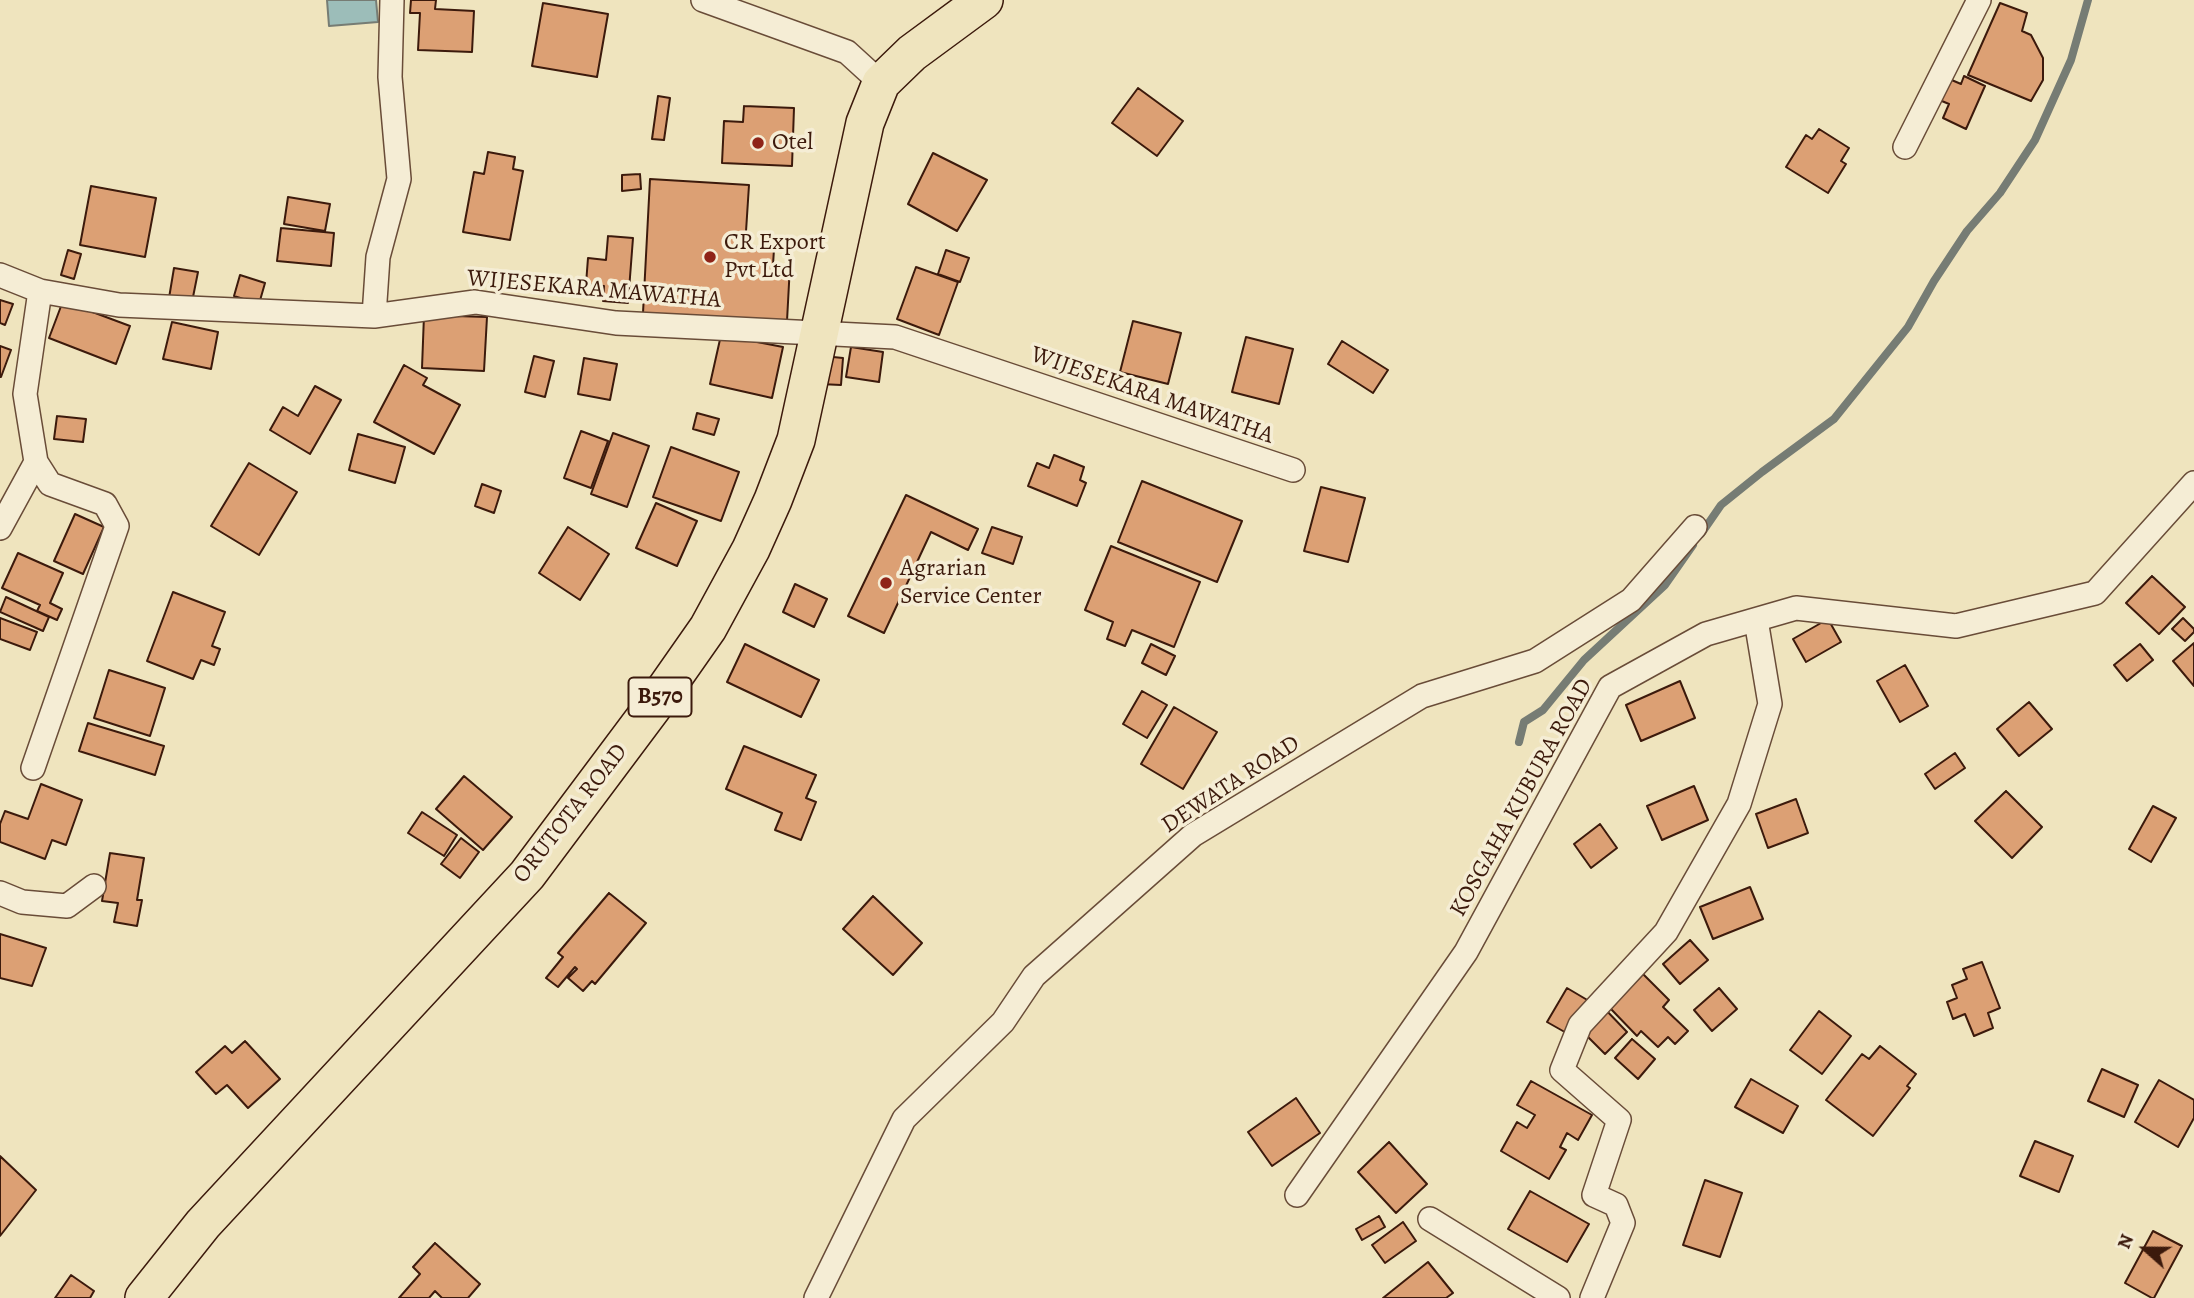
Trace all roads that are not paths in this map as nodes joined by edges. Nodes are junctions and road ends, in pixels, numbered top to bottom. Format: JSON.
{"nodes":[{"id":1,"x":391,"y":0,"type":"edge"},
{"id":2,"x":704,"y":0,"type":"edge"},
{"id":3,"x":984,"y":0,"type":"edge"},
{"id":4,"x":1979,"y":0,"type":"edge"},
{"id":5,"x":881,"y":83,"type":"junction"},
{"id":6,"x":1905,"y":147,"type":"dead end"},
{"id":7,"x":0,"y":275,"type":"edge"},
{"id":8,"x":40,"y":291,"type":"junction"},
{"id":9,"x":374,"y":316,"type":"junction"},
{"id":10,"x":820,"y":332,"type":"junction"},
{"id":11,"x":36,"y":462,"type":"junction"},
{"id":12,"x":1293,"y":470,"type":"dead end"},
{"id":13,"x":2194,"y":482,"type":"edge"},
{"id":14,"x":1695,"y":527,"type":"dead end"},
{"id":15,"x":0,"y":528,"type":"edge"},
{"id":16,"x":1756,"y":620,"type":"junction"},
{"id":17,"x":33,"y":768,"type":"dead end"},
{"id":18,"x":94,"y":886,"type":"dead end"},
{"id":19,"x":0,"y":893,"type":"edge"},
{"id":20,"x":1297,"y":1195,"type":"dead end"},
{"id":21,"x":1430,"y":1219,"type":"dead end"},
{"id":22,"x":144,"y":1298,"type":"edge"},
{"id":23,"x":816,"y":1298,"type":"edge"},
{"id":24,"x":1558,"y":1298,"type":"edge"},
{"id":25,"x":1592,"y":1298,"type":"edge"}],
"edges":[{"from":1,"to":9,"type":"street"},
{"from":2,"to":5,"type":"street"},
{"from":3,"to":5,"type":"main road","name":"ORUTOTA ROAD","number":"B570"},
{"from":4,"to":6,"type":"street"},
{"from":5,"to":10,"type":"main road","name":"ORUTOTA ROAD","number":"B570"},
{"from":7,"to":8,"type":"street","name":"WIJESEKARA MAWATHA"},
{"from":8,"to":9,"type":"street","name":"WIJESEKARA MAWATHA"},
{"from":8,"to":11,"type":"street"},
{"from":9,"to":10,"type":"street","name":"WIJESEKARA MAWATHA"},
{"from":10,"to":12,"type":"street","name":"WIJESEKARA MAWATHA"},
{"from":10,"to":22,"type":"main road","name":"ORUTOTA ROAD","number":"B570"},
{"from":11,"to":15,"type":"street"},
{"from":11,"to":17,"type":"street"},
{"from":13,"to":16,"type":"street","name":"KOSGAHA KUBURA ROAD"},
{"from":14,"to":23,"type":"street","name":"DEWATA ROAD"},
{"from":16,"to":20,"type":"street","name":"KOSGAHA KUBURA ROAD"},
{"from":16,"to":25,"type":"street"},
{"from":18,"to":19,"type":"street"},
{"from":21,"to":24,"type":"street"}]}
